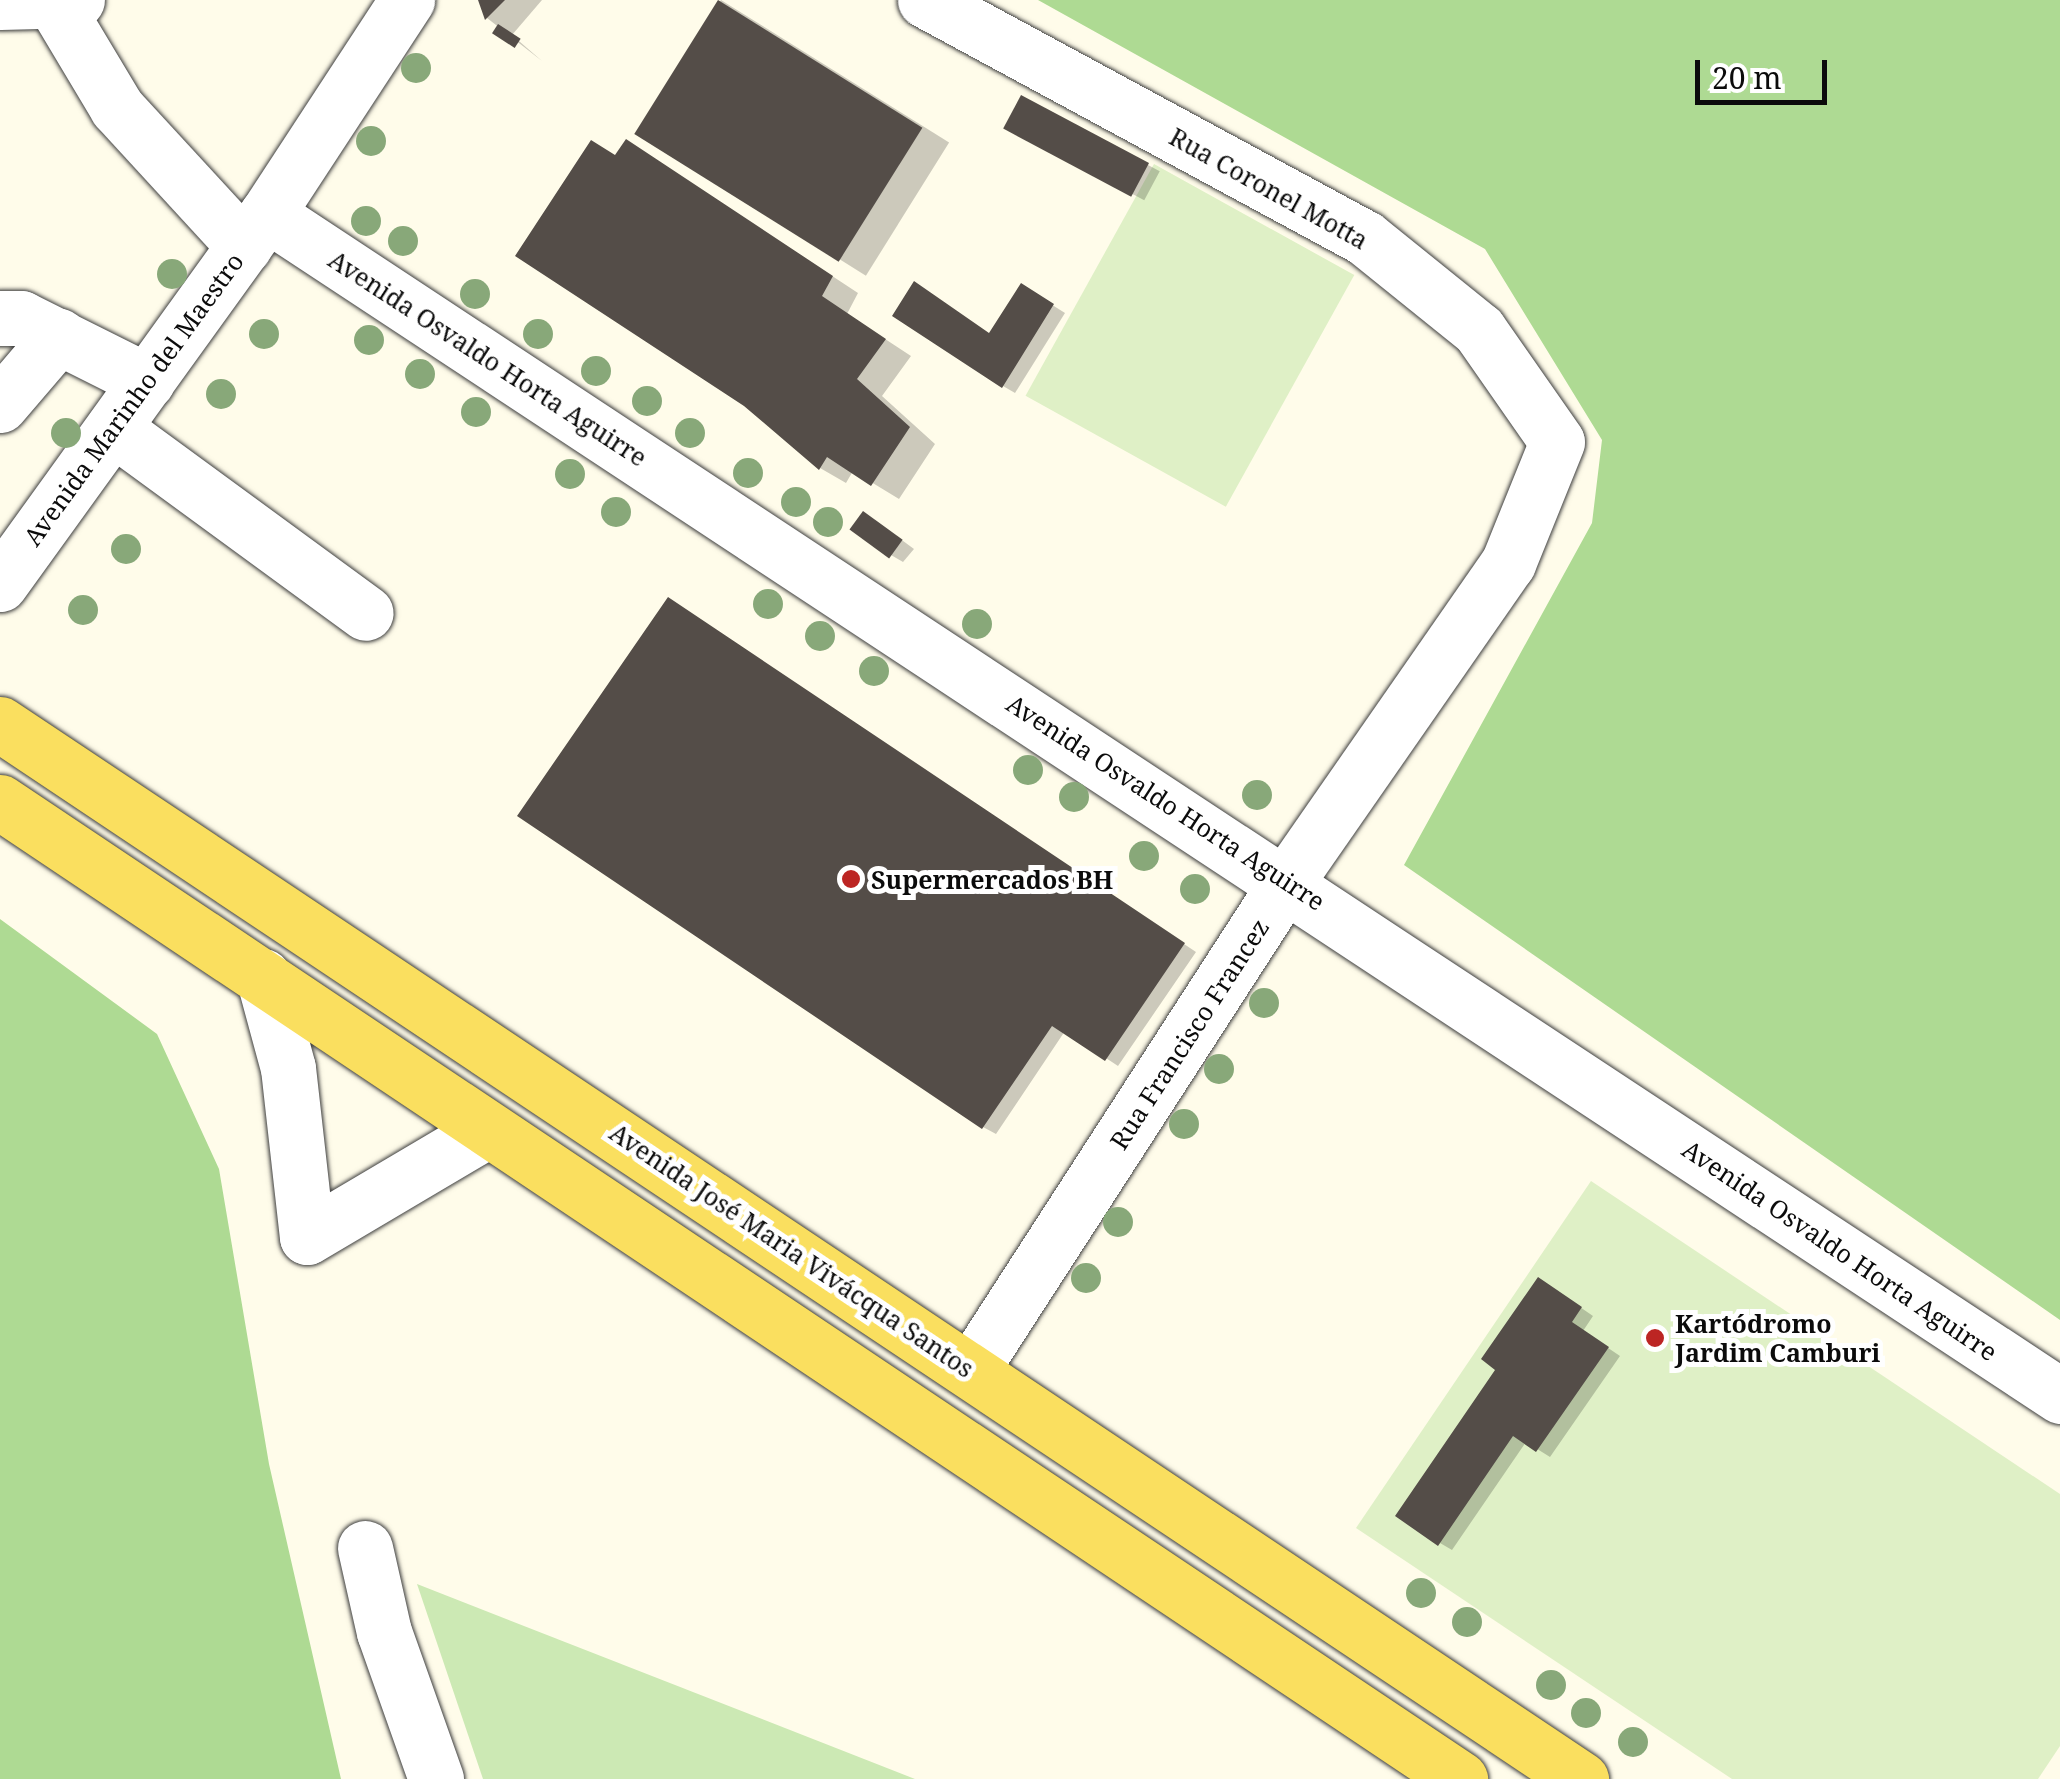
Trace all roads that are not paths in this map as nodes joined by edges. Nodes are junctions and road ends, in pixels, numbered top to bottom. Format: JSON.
{"nodes":[{"id":1,"x":407,"y":0,"type":"edge"},
{"id":2,"x":925,"y":0,"type":"edge"},
{"id":3,"x":0,"y":2,"type":"edge"},
{"id":4,"x":66,"y":3,"type":"edge"},
{"id":5,"x":255,"y":230,"type":"junction"},
{"id":6,"x":0,"y":318,"type":"edge"},
{"id":7,"x":58,"y":336,"type":"junction"},
{"id":8,"x":147,"y":381,"type":"junction"},
{"id":9,"x":0,"y":406,"type":"edge"},
{"id":10,"x":113,"y":428,"type":"junction"},
{"id":11,"x":1557,"y":442,"type":"joint"},
{"id":12,"x":6,"y":557,"type":"edge"},
{"id":13,"x":366,"y":613,"type":"dead end"},
{"id":14,"x":0,"y":724,"type":"edge"},
{"id":15,"x":0,"y":802,"type":"edge"},
{"id":16,"x":1287,"y":881,"type":"junction"},
{"id":17,"x":263,"y":976,"type":"junction"},
{"id":18,"x":488,"y":1130,"type":"junction"},
{"id":19,"x":972,"y":1370,"type":"junction"},
{"id":20,"x":2060,"y":1396,"type":"edge"},
{"id":21,"x":365,"y":1548,"type":"dead end"},
{"id":22,"x":436,"y":1779,"type":"edge"},
{"id":23,"x":1460,"y":1779,"type":"edge"},
{"id":24,"x":1581,"y":1779,"type":"edge"}],
"edges":[{"from":1,"to":5,"type":"street","name":"Avenida Marinho del Maestro"},
{"from":2,"to":11,"type":"street","name":"Rua Coronel Motta"},
{"from":3,"to":4,"type":"street"},
{"from":4,"to":5,"type":"street","name":"Avenida Osvaldo Horta Aguirre"},
{"from":5,"to":8,"type":"street","name":"Avenida Marinho del Maestro"},
{"from":5,"to":16,"type":"street","name":"Avenida Osvaldo Horta Aguirre"},
{"from":6,"to":7,"type":"street"},
{"from":7,"to":8,"type":"street"},
{"from":7,"to":9,"type":"street"},
{"from":8,"to":10,"type":"street","name":"Avenida Marinho del Maestro"},
{"from":10,"to":12,"type":"street","name":"Avenida Marinho del Maestro"},
{"from":10,"to":13,"type":"street"},
{"from":11,"to":16,"type":"street","name":"Rua Francisco Francez"},
{"from":14,"to":19,"type":"main road","name":"Avenida José Maria Vivácqua Santos"},
{"from":15,"to":17,"type":"main road"},
{"from":16,"to":19,"type":"street","name":"Rua Francisco Francez"},
{"from":16,"to":20,"type":"street","name":"Avenida Osvaldo Horta Aguirre"},
{"from":17,"to":18,"type":"main road"},
{"from":17,"to":18,"type":"street"},
{"from":18,"to":23,"type":"main road"},
{"from":19,"to":24,"type":"main road","name":"Avenida José Maria Vivácqua Santos"},
{"from":21,"to":22,"type":"street"}]}
